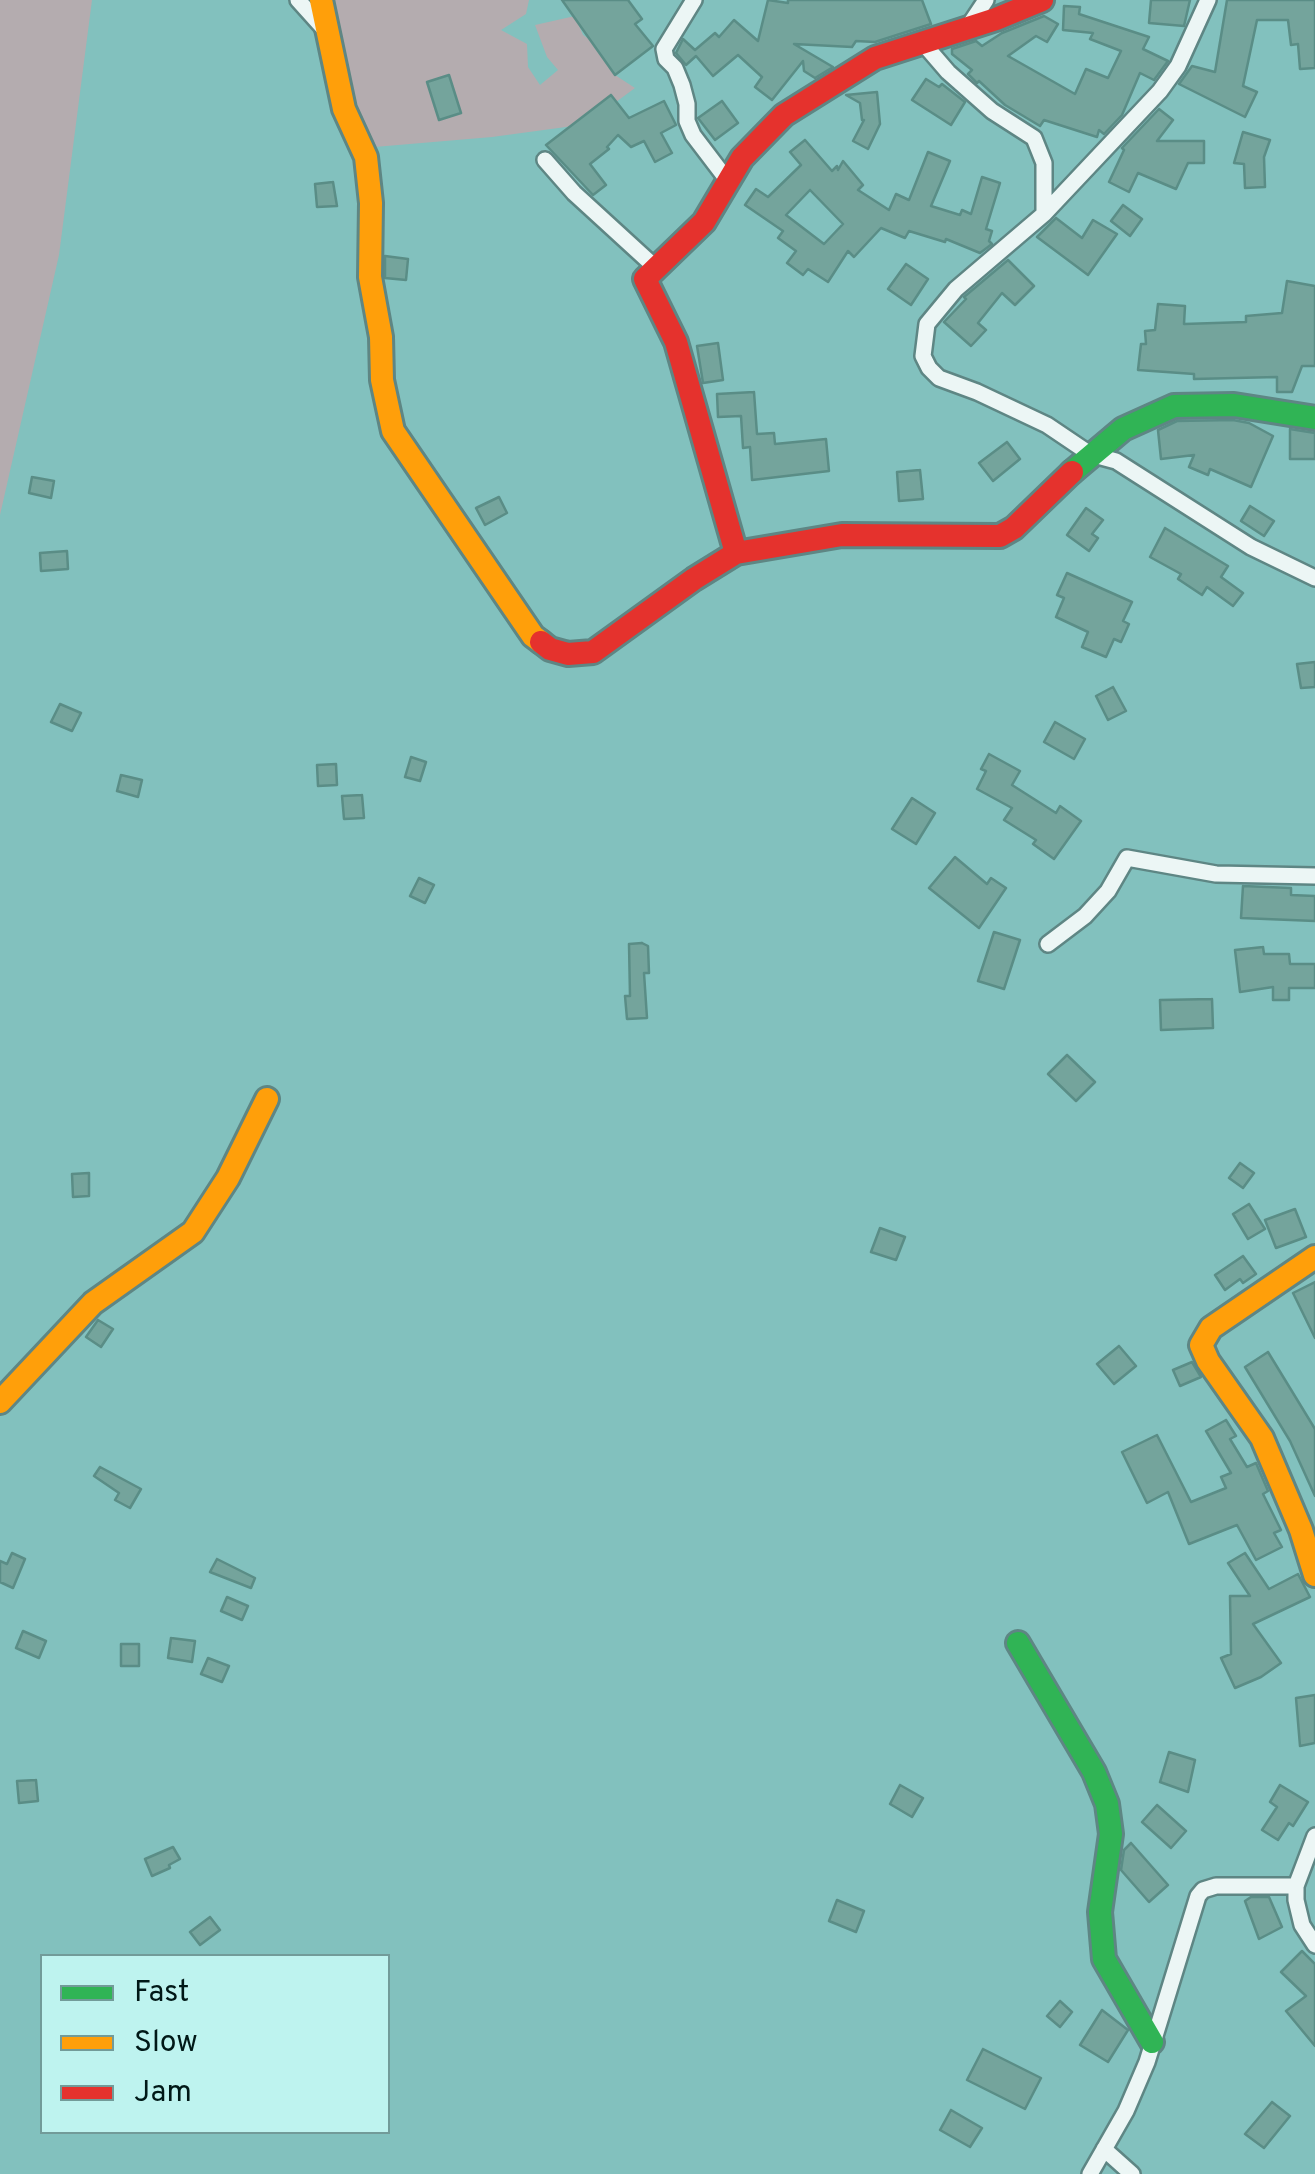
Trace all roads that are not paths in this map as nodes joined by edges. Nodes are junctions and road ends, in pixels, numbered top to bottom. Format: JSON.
{"nodes":[{"id":1,"x":298,"y":0,"type":"edge"},
{"id":2,"x":320,"y":0,"type":"edge"},
{"id":3,"x":694,"y":0,"type":"edge"},
{"id":4,"x":986,"y":0,"type":"edge"},
{"id":5,"x":1042,"y":0,"type":"edge"},
{"id":6,"x":1208,"y":0,"type":"edge"},
{"id":7,"x":968,"y":27,"type":"junction"},
{"id":8,"x":328,"y":33,"type":"junction"},
{"id":9,"x":923,"y":43,"type":"junction"},
{"id":10,"x":545,"y":160,"type":"dead end"},
{"id":11,"x":728,"y":180,"type":"junction"},
{"id":12,"x":1044,"y":214,"type":"junction"},
{"id":13,"x":656,"y":268,"type":"junction"},
{"id":14,"x":1315,"y":418,"type":"edge"},
{"id":15,"x":1090,"y":454,"type":"junction"},
{"id":16,"x":736,"y":553,"type":"junction"},
{"id":17,"x":1315,"y":578,"type":"edge"},
{"id":18,"x":1315,"y":876,"type":"edge"},
{"id":19,"x":1048,"y":944,"type":"dead end"},
{"id":20,"x":267,"y":1099,"type":"dead end"},
{"id":21,"x":1315,"y":1256,"type":"edge"},
{"id":22,"x":0,"y":1402,"type":"edge"},
{"id":23,"x":1308,"y":1527,"type":"edge"},
{"id":24,"x":1315,"y":1576,"type":"edge"},
{"id":25,"x":1018,"y":1644,"type":"dead end"},
{"id":26,"x":1315,"y":1836,"type":"edge"},
{"id":27,"x":1296,"y":1886,"type":"junction"},
{"id":28,"x":1315,"y":1946,"type":"edge"},
{"id":29,"x":1152,"y":2042,"type":"junction"},
{"id":30,"x":1104,"y":2149,"type":"junction"},
{"id":31,"x":1090,"y":2174,"type":"edge"},
{"id":32,"x":1132,"y":2174,"type":"edge"}],
"edges":[{"from":1,"to":8,"type":"street"},
{"from":2,"to":8,"type":"street"},
{"from":3,"to":11,"type":"street"},
{"from":4,"to":7,"type":"street"},
{"from":5,"to":7,"type":"street"},
{"from":6,"to":12,"type":"street"},
{"from":7,"to":9,"type":"street"},
{"from":8,"to":16,"type":"street"},
{"from":9,"to":11,"type":"street"},
{"from":9,"to":12,"type":"street"},
{"from":10,"to":13,"type":"street"},
{"from":11,"to":13,"type":"street"},
{"from":12,"to":15,"type":"street"},
{"from":13,"to":16,"type":"street"},
{"from":14,"to":15,"type":"street"},
{"from":15,"to":16,"type":"street"},
{"from":15,"to":17,"type":"street"},
{"from":18,"to":19,"type":"street"},
{"from":20,"to":22,"type":"street"},
{"from":21,"to":23,"type":"street"},
{"from":23,"to":24,"type":"street"},
{"from":25,"to":29,"type":"street"},
{"from":26,"to":27,"type":"street"},
{"from":27,"to":28,"type":"street"},
{"from":27,"to":29,"type":"street"},
{"from":29,"to":30,"type":"street"},
{"from":30,"to":31,"type":"street"},
{"from":30,"to":32,"type":"street"}]}
